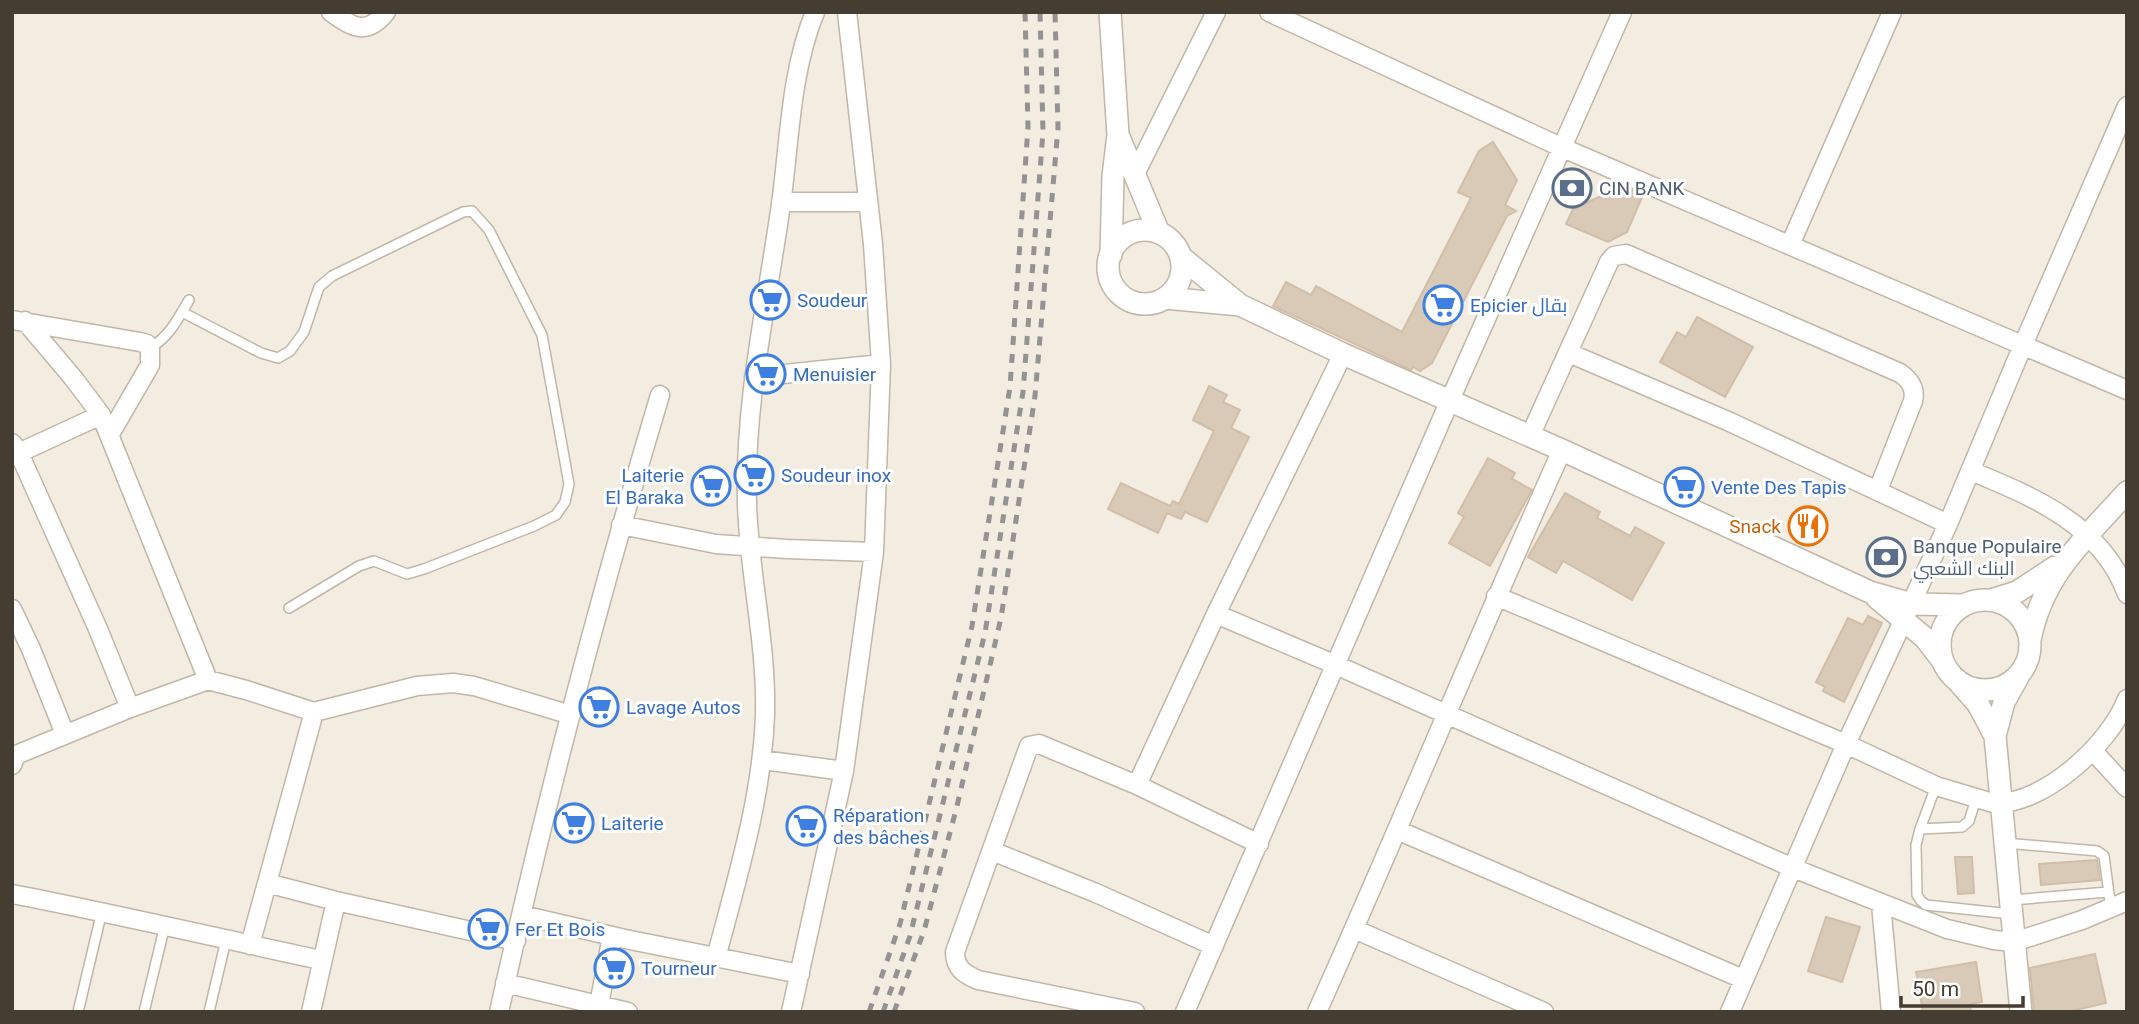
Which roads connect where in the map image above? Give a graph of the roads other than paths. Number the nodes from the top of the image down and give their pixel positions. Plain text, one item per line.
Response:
1 (331, 12) edge
2 (386, 12) edge
3 (815, 12) edge
4 (847, 12) edge
5 (1110, 12) edge
6 (1216, 12) edge
7 (1269, 12) edge
8 (1622, 12) edge
9 (1892, 12) edge
10 (2127, 106) edge
11 (1118, 135) junction
12 (1563, 148) junction
13 (1135, 174) junction
14 (781, 202) junction
15 (868, 202) junction
16 (1159, 233) junction
17 (1790, 245) junction
18 (1111, 255) junction
19 (1181, 257) junction
20 (1165, 298) junction
21 (189, 300) dead end
22 (1240, 305) junction
23 (182, 313) junction
24 (19, 320) edge
25 (2023, 345) junction
26 (150, 348) junction
27 (1569, 352) junction
28 (1343, 354) junction
29 (881, 364) junction
30 (754, 377) junction
31 (2127, 390) edge
32 (660, 394) dead end
33 (1450, 400) junction
34 (101, 415) junction
35 (110, 434) junction
36 (1530, 436) junction
37 (1562, 450) junction
38 (15, 451) edge
39 (1971, 471) junction
40 (1878, 490) junction
41 (2127, 492) edge
42 (1948, 524) junction
43 (621, 526) junction
44 (2088, 535) junction
45 (750, 548) junction
46 (874, 552) junction
47 (2068, 557) junction
48 (2127, 594) edge
49 (1496, 596) junction
50 (1991, 600) junction
51 (1964, 605) junction
52 (289, 608) dead end
53 (12, 609) edge
54 (1908, 612) junction
55 (1216, 614) junction
56 (2030, 642) junction
57 (1942, 660) junction
58 (1336, 665) junction
59 (2019, 674) junction
60 (1956, 679) junction
61 (208, 680) junction
62 (2127, 699) edge
63 (130, 708) junction
64 (314, 712) junction
65 (1446, 714) junction
66 (571, 715) junction
67 (65, 734) junction
68 (1995, 736) junction
69 (1846, 744) junction
70 (2093, 751) junction
71 (14, 757) edge
72 (762, 760) junction
73 (844, 771) junction
74 (1137, 785) junction
75 (1936, 786) junction
76 (2127, 788) edge
77 (1976, 799) junction
78 (2001, 804) junction
79 (1920, 829) junction
80 (1397, 830) junction
81 (2006, 843) junction
82 (1259, 844) junction
83 (992, 851) junction
84 (1793, 868) junction
85 (267, 883) junction
86 (12, 894) edge
87 (336, 901) junction
88 (2116, 901) edge
89 (1881, 904) junction
90 (2010, 907) junction
91 (102, 911) junction
92 (1925, 913) junction
93 (522, 915) junction
94 (165, 924) junction
95 (1354, 929) junction
96 (612, 936) junction
97 (226, 940) junction
98 (516, 941) junction
99 (2014, 942) junction
100 (250, 945) junction
101 (1213, 946) junction
102 (716, 958) junction
103 (321, 960) junction
104 (800, 974) junction
105 (1744, 979) junction
106 (505, 984) junction
107 (599, 1005) junction
108 (78, 1012) edge
109 (144, 1012) edge
110 (209, 1012) edge
111 (311, 1012) edge
112 (499, 1012) edge
113 (628, 1012) edge
114 (791, 1012) edge
115 (1135, 1012) edge
116 (1185, 1012) edge
117 (1317, 1012) edge
118 (1544, 1012) edge
119 (1730, 1012) edge
120 (1891, 1012) edge
121 (2021, 1012) edge

1 - 2 street
3 - 14 street
4 - 15 street
5 - 11 street
6 - 13 street
7 - 12 street
8 - 12 street
9 - 17 street
10 - 25 street
11 - 13 street
11 - 18 street
12 - 17 street
12 - 33 street
13 - 16 street
14 - 15 street
14 - 30 street
15 - 29 street
16 - 18 street
16 - 19 street
17 - 25 street
18 - 20 street
19 - 20 street
19 - 22 street
20 - 22 street
21 - 23 lane
22 - 28 street
23 - 26 lane
23 - 52 lane
24 - 26 street
24 - 34 street
25 - 31 street
25 - 39 street
26 - 35 street
27 - 36 street
27 - 40 street
27 - 40 street
28 - 33 street
28 - 55 street
29 - 30 street
29 - 46 street
30 - 45 street
32 - 43 street
33 - 36 street
33 - 58 street
34 - 35 street
34 - 38 street
35 - 61 street
36 - 37 street
37 - 49 street
37 - 54 street
38 - 63 street
39 - 42 street
39 - 44 street
40 - 42 street
41 - 44 street
42 - 54 street
43 - 45 street
43 - 66 street
44 - 47 street
44 - 48 street
45 - 46 street
45 - 72 street
46 - 73 street
47 - 50 street
47 - 56 street
49 - 65 street
49 - 69 street
50 - 51 street
50 - 56 street
51 - 54 street
51 - 57 street
53 - 67 street
54 - 57 street
54 - 69 street
55 - 58 street
55 - 74 street
56 - 59 street
57 - 60 street
58 - 65 street
58 - 82 street
59 - 60 street
59 - 68 street
60 - 68 street
61 - 63 street
61 - 64 street
62 - 70 street
63 - 67 street
64 - 66 street
64 - 85 street
65 - 80 street
65 - 84 street
66 - 93 street
67 - 71 street
68 - 78 street
69 - 75 street
69 - 84 street
70 - 76 street
70 - 78 street
72 - 73 street
72 - 102 street
73 - 104 street
74 - 82 street
74 - 83 street
75 - 77 street
75 - 79 lane
77 - 78 street
77 - 79 lane
78 - 81 street
79 - 92 lane
80 - 95 street
80 - 105 street
81 - 88 lane
81 - 90 street
82 - 101 street
83 - 101 street
83 - 115 street
84 - 89 street
84 - 105 street
85 - 87 street
85 - 100 street
86 - 91 street
87 - 98 street
87 - 103 street
88 - 90 lane
88 - 99 street
89 - 92 street
89 - 120 street
90 - 92 lane
90 - 99 street
91 - 94 street
91 - 108 lane
92 - 99 street
93 - 96 street
93 - 98 street
94 - 97 street
94 - 109 lane
95 - 117 street
95 - 118 street
96 - 102 street
96 - 107 street
97 - 100 street
97 - 110 lane
98 - 106 street
99 - 121 street
100 - 103 street
101 - 116 street
102 - 104 street
103 - 111 street
104 - 114 street
105 - 119 street
106 - 107 street
106 - 112 street
107 - 113 street

